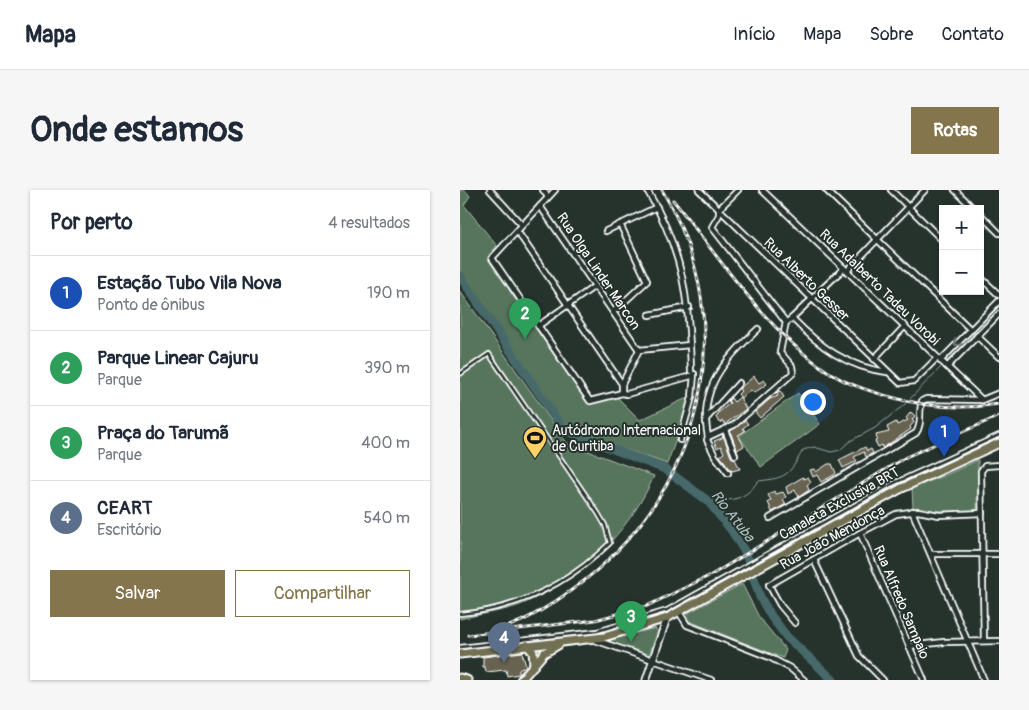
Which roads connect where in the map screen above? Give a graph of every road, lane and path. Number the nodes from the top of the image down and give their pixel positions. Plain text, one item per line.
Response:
1 (490, 190) edge
2 (542, 190) edge
3 (555, 190) edge
4 (647, 190) edge
5 (700, 190) edge
6 (738, 190) edge
7 (762, 190) edge
8 (826, 190) edge
9 (891, 190) edge
10 (925, 190) edge
11 (955, 190) edge
12 (548, 197) junction
13 (970, 205) edge
14 (540, 206) junction
15 (657, 207) junction
16 (908, 207) junction
17 (719, 209) junction
18 (984, 218) edge
19 (620, 224) junction
20 (522, 225) junction
21 (606, 230) dead end
22 (517, 231) junction
23 (999, 232) edge
24 (939, 236) edge
25 (877, 239) junction
26 (845, 269) junction
27 (984, 281) edge
28 (595, 286) junction
29 (999, 295) edge
30 (811, 299) junction
31 (999, 301) edge
32 (568, 305) junction
33 (689, 307) junction
34 (613, 312) junction
35 (999, 314) edge
36 (649, 315) dead end
37 (792, 318) junction
38 (786, 322) junction
39 (538, 326) junction
40 (905, 326) junction
41 (758, 329) dead end
42 (971, 330) junction
43 (977, 336) junction
44 (690, 346) junction
45 (639, 350) junction
46 (999, 357) edge
47 (874, 359) junction
48 (939, 359) junction
49 (947, 367) junction
50 (888, 372) junction
51 (692, 373) junction
52 (460, 374) edge
53 (739, 383) dead end
54 (622, 384) junction
55 (622, 393) junction
56 (999, 393) edge
57 (982, 400) junction
58 (705, 420) junction
59 (724, 430) junction
60 (999, 435) edge
61 (708, 437) junction
62 (680, 440) dead end
63 (999, 443) edge
64 (735, 454) dead end
65 (999, 465) edge
66 (728, 473) dead end
67 (912, 511) junction
68 (982, 514) junction
69 (770, 518) dead end
70 (860, 533) junction
71 (930, 554) junction
72 (982, 554) junction
73 (999, 554) edge
74 (769, 558) junction
75 (814, 560) junction
76 (723, 584) junction
77 (679, 612) junction
78 (460, 614) edge
79 (667, 618) junction
80 (795, 623) dead end
81 (592, 639) junction
82 (968, 641) junction
83 (984, 641) junction
84 (999, 641) edge
85 (566, 642) junction
86 (526, 646) junction
87 (909, 646) junction
88 (460, 647) edge
89 (460, 654) edge
90 (652, 661) junction
91 (534, 665) junction
92 (460, 678) edge
93 (468, 680) edge
94 (521, 680) edge
95 (646, 680) edge
96 (711, 680) edge
97 (804, 680) edge
98 (882, 680) edge
99 (924, 680) edge
100 (984, 680) edge

1 - 20 street
2 - 12 street
3 - 12 street
4 - 15 street
5 - 17 street, Rua Alberto Gesser
6 - 17 street
7 - 26 street, Rua Adalberto Tadeu Vorobi
8 - 25 street
9 - 16 street
10 - 16 street
11 - 13 street
12 - 14 street
14 - 20 street
14 - 28 street, Rua Olga Linder Marcon
15 - 19 street
15 - 33 street
16 - 24 street
16 - 25 street
17 - 30 street, Rua Alberto Gesser
17 - 38 street
18 - 23 street
19 - 21 street
19 - 34 street
20 - 22 street
22 - 32 street
22 - 39 street
25 - 26 street
25 - 42 street
26 - 30 street
26 - 40 street, Rua Adalberto Tadeu Vorobi
27 - 29 street
28 - 32 street
28 - 34 street, Rua Olga Linder Marcon
30 - 37 street
30 - 47 street, Rua Alberto Gesser
31 - 42 street
32 - 39 street
32 - 54 street
33 - 36 street
33 - 44 street
34 - 45 street, Rua Olga Linder Marcon
35 - 43 street
37 - 38 street
37 - 50 street
38 - 59 street
39 - 55 street
40 - 47 street
40 - 48 street, Rua Adalberto Tadeu Vorobi
41 - 58 street
42 -> 48 street
43 - 46 street
43 - 49 street
44 - 45 street
44 - 51 street
45 - 54 street
47 - 50 street, Rua Alberto Gesser
48 - 49 street, Rua Adalberto Tadeu Vorobi
48 - 50 street, Rua Alberto Gesser
49 - 57 street, Rua Adalberto Tadeu Vorobi
51 - 55 street
51 - 62 street
52 - 78 lane
53 - 58 street
54 - 55 street
56 - 57 street
57 - 69 street
58 - 61 street
59 - 61 street
59 - 64 street
60 - 74 lane, Canaleta Exclusiva BRT
61 - 66 street
63 - 74 main road
65 - 68 street
67 - 68 street, Rua João Mendonça
67 - 70 street, Rua João Mendonça
67 - 71 street
68 - 72 street
70 - 75 street, Rua João Mendonça
70 - 87 street, Rua Alfredo Sampaio
71 - 72 street
71 - 82 street
72 - 73 street
72 - 83 street
74 - 76 lane, Canaleta Exclusiva BRT
74 - 76 main road
75 - 80 street, Rua João Mendonça
75 - 98 street
76 - 77 main road
76 - 88 lane, Canaleta Exclusiva BRT
77 - 79 main road
77 - 97 street
79 - 81 main road
79 - 90 street
81 - 85 main road
81 - 90 street
82 - 83 street
82 - 87 street
82 - 100 street
83 - 84 street
85 - 86 main road
85 - 91 main road
86 - 89 main road
86 - 91 main road
87 - 99 street, Rua Alfredo Sampaio
90 - 95 street
90 - 96 street
91 - 94 main road
92 - 93 main road

